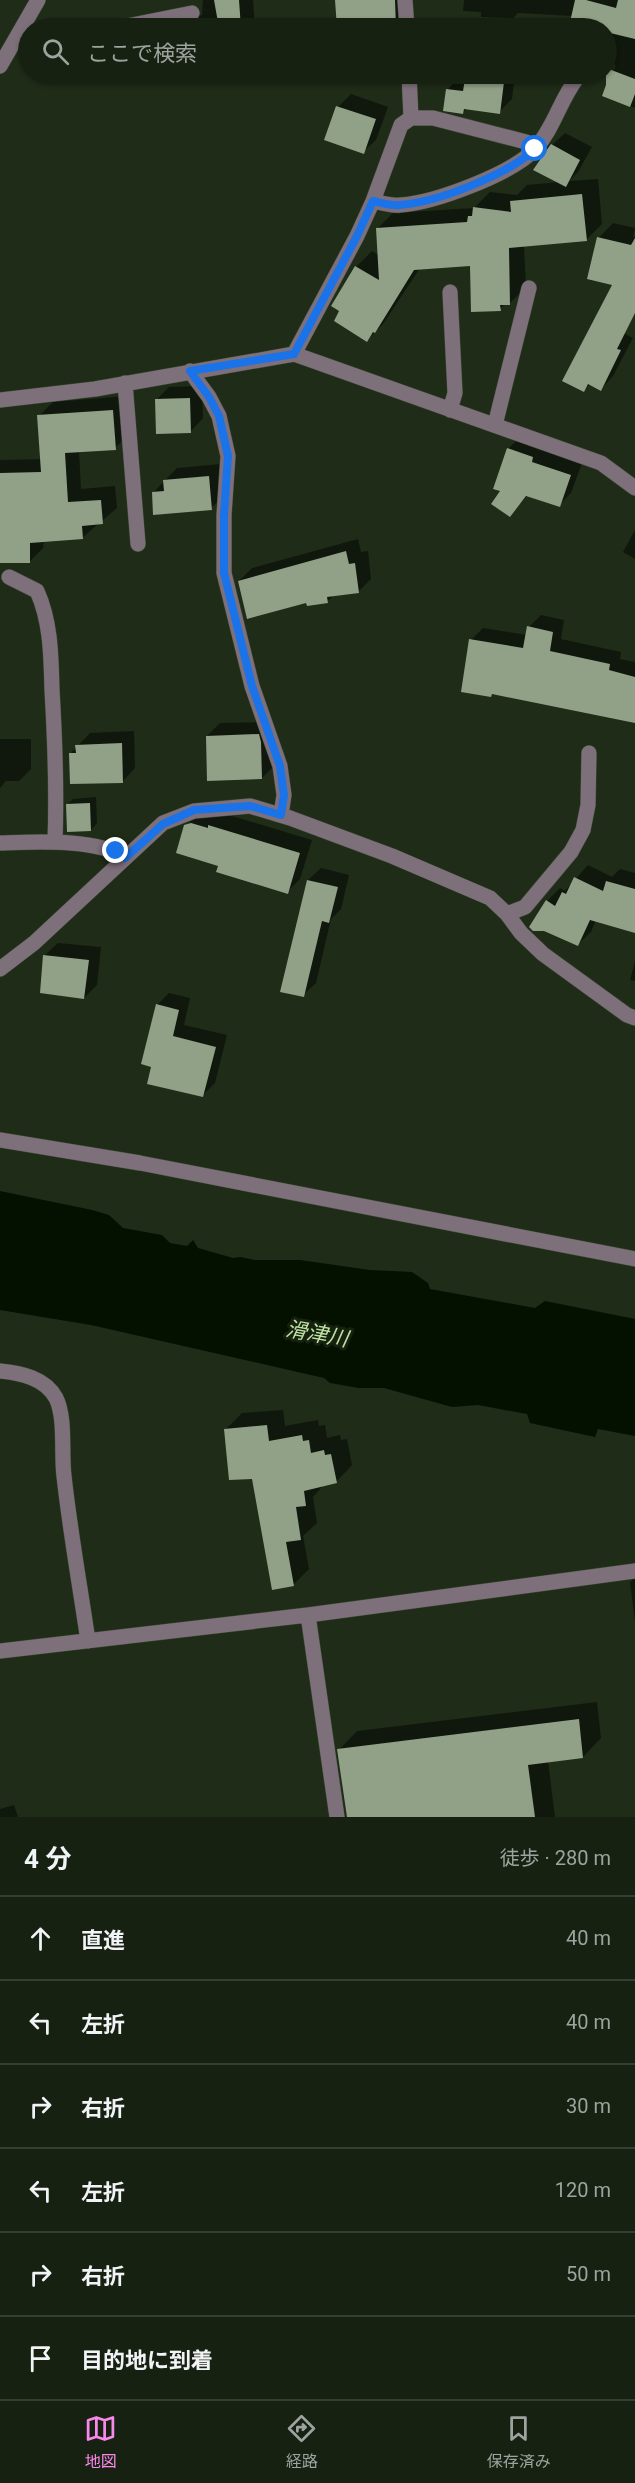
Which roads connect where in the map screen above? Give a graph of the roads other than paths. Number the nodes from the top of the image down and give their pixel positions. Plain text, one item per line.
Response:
1 (38, 0) edge
2 (405, 0) edge
3 (192, 13) dead end
4 (31, 18) edge
5 (167, 18) edge
6 (406, 18) edge
7 (18, 46) edge
8 (0, 66) edge
9 (409, 84) edge
10 (573, 84) edge
11 (411, 118) junction
12 (535, 149) junction
13 (373, 201) junction
14 (529, 288) dead end
15 (450, 292) dead end
16 (294, 354) junction
17 (190, 371) junction
18 (125, 383) junction
19 (0, 400) edge
20 (450, 410) junction
21 (495, 425) junction
22 (635, 488) edge
23 (138, 544) dead end
24 (9, 577) dead end
25 (589, 753) dead end
26 (281, 815) junction
27 (55, 841) junction
28 (0, 843) edge
29 (125, 858) junction
30 (507, 914) junction
31 (0, 969) edge
32 (635, 1018) edge
33 (0, 1140) edge
34 (635, 1259) edge
35 (0, 1371) edge
36 (635, 1571) edge
37 (308, 1614) junction
38 (88, 1641) junction
39 (0, 1651) edge
40 (337, 1817) edge

1 - 4 street
2 - 6 street
3 - 5 street
7 - 8 street
9 - 11 street
10 - 12 street
11 - 12 street
11 - 13 street
12 - 13 street
13 - 16 street
14 - 21 street
15 - 20 street
16 - 17 street
16 - 20 street
17 - 18 street
17 - 26 street
18 - 19 street
18 - 23 street
20 - 21 street
21 - 22 street
24 - 27 street
25 - 30 street
26 - 29 street
26 - 30 street
27 - 28 street
27 - 29 street
29 - 31 street
30 - 32 street
33 - 34 street
35 - 38 street
36 - 37 street
37 - 38 street
37 - 40 street
38 - 39 street

